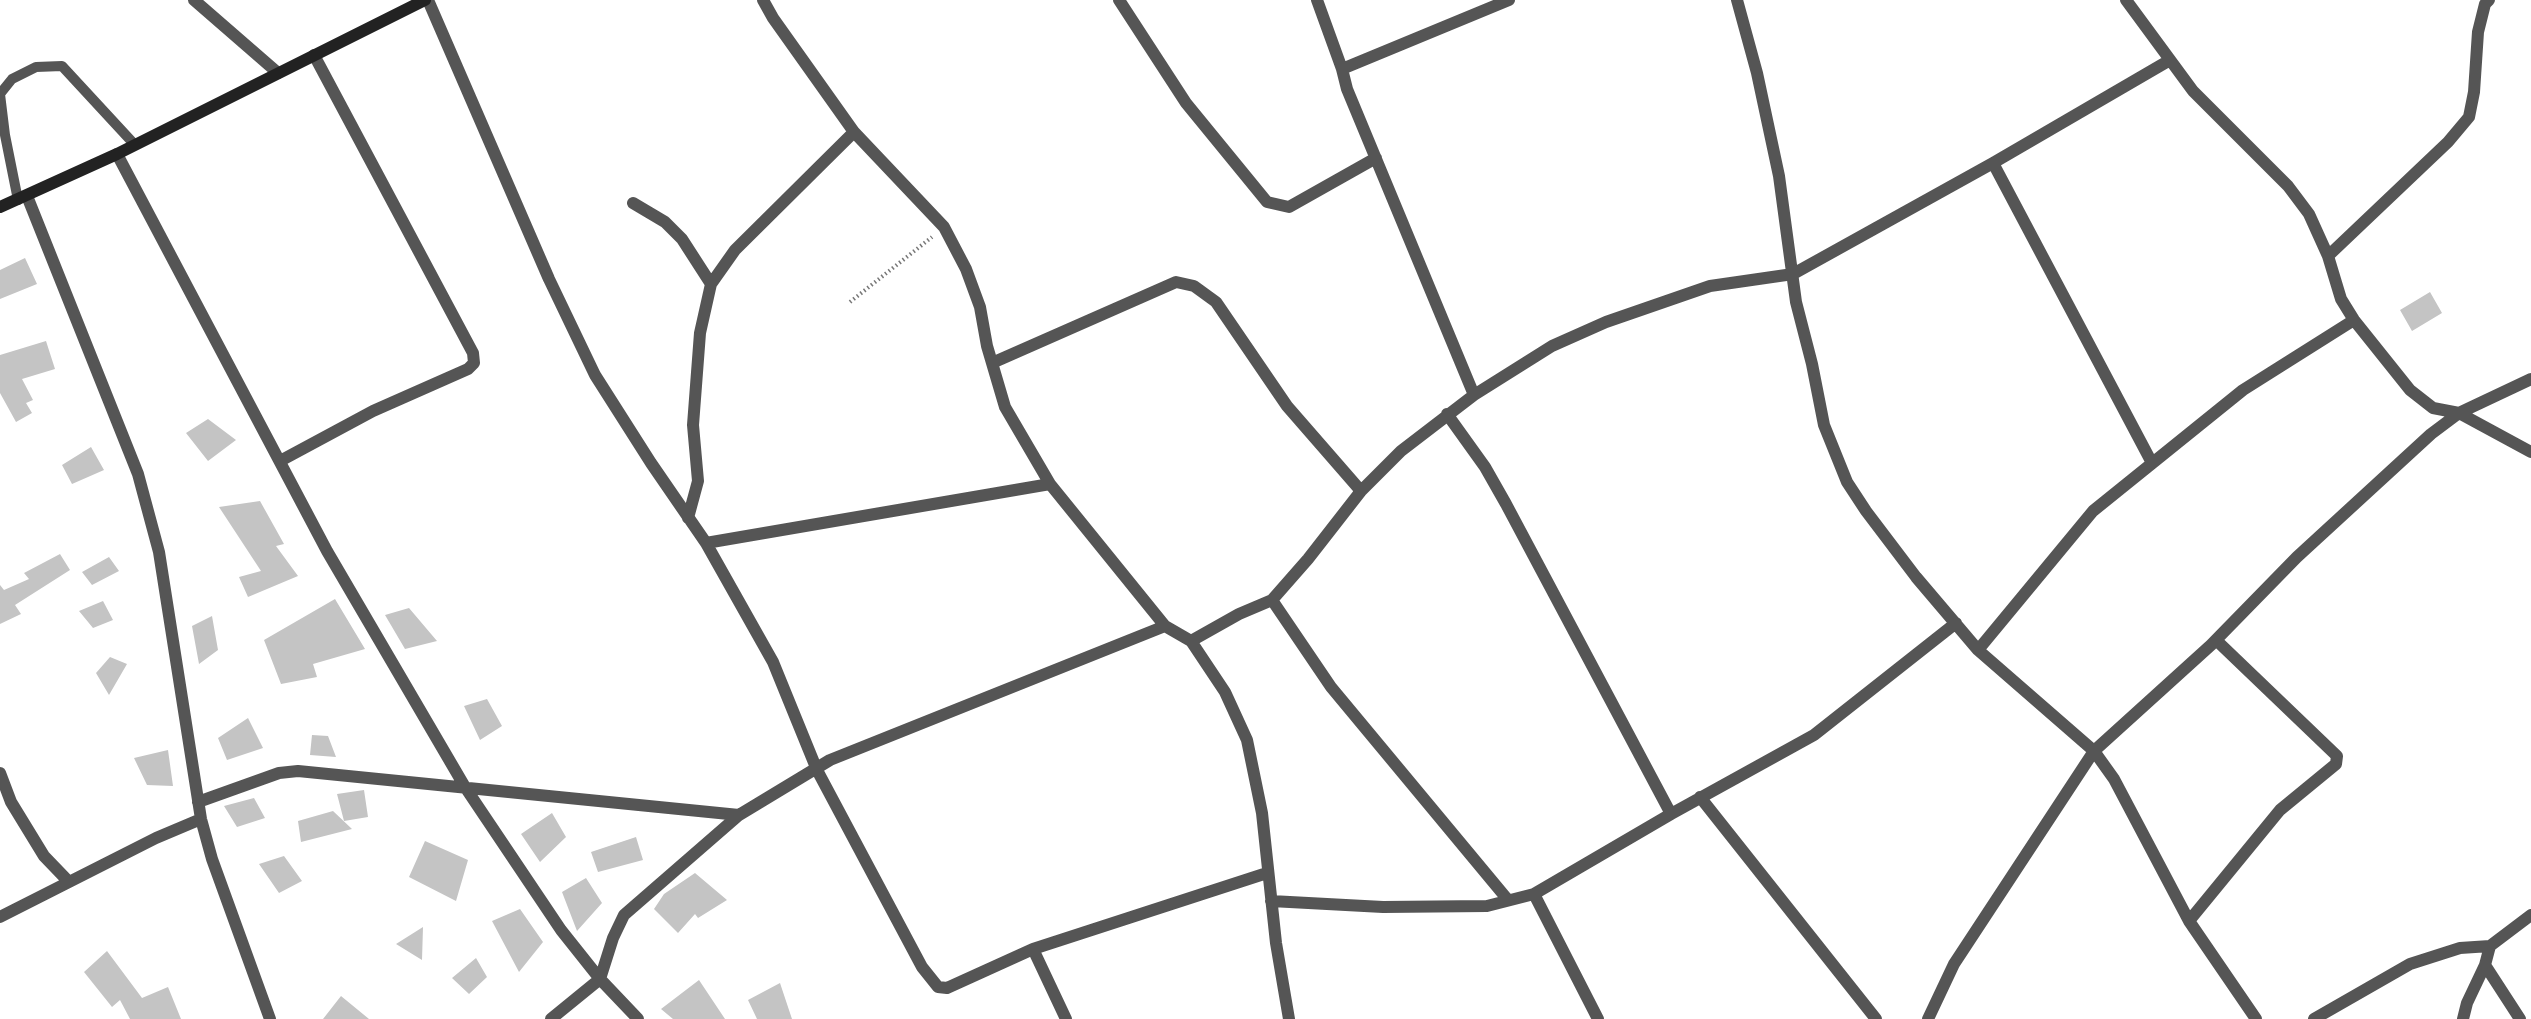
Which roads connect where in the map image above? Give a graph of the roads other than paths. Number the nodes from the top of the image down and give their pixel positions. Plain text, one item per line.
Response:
1 (194, 0) edge
2 (427, 0) edge
3 (763, 0) edge
4 (1119, 0) edge
5 (1317, 0) edge
6 (1509, 0) edge
7 (1737, 0) edge
8 (2126, 0) edge
9 (2489, 0) edge
10 (314, 55) junction
11 (2170, 60) junction
12 (1342, 69) junction
13 (278, 73) junction
14 (854, 132) junction
15 (135, 145) junction
16 (117, 154) junction
17 (1376, 158) junction
18 (1993, 163) junction
19 (22, 198) junction
20 (633, 203) dead end
21 (0, 207) edge
22 (2328, 256) junction
23 (1793, 274) junction
24 (711, 284) junction
25 (2354, 320) junction
26 (992, 363) junction
27 (2531, 379) edge
28 (1474, 395) junction
29 (2459, 412) junction
30 (1447, 414) junction
31 (2531, 452) edge
32 (280, 461) junction
33 (2151, 463) junction
34 (1050, 484) junction
35 (1360, 491) junction
36 (688, 518) junction
37 (706, 543) junction
38 (1272, 600) junction
39 (1956, 623) junction
40 (1166, 626) junction
41 (2216, 640) junction
42 (1191, 641) junction
43 (1978, 650) junction
44 (2094, 751) junction
45 (817, 770) junction
46 (0, 773) edge
47 (465, 787) junction
48 (1700, 797) junction
49 (198, 802) junction
50 (1671, 814) junction
51 (739, 815) junction
52 (201, 819) junction
53 (1267, 873) junction
54 (69, 882) junction
55 (1534, 894) junction
56 (1508, 900) junction
57 (1271, 901) junction
58 (2531, 915) edge
59 (0, 917) edge
60 (2189, 921) junction
61 (2490, 946) junction
62 (1034, 949) junction
63 (2485, 965) junction
64 (600, 979) junction
65 (270, 1019) edge
66 (551, 1019) edge
67 (638, 1019) edge
68 (1066, 1019) edge
69 (1289, 1019) edge
70 (1598, 1019) edge
71 (1876, 1019) edge
72 (1928, 1019) edge
73 (2256, 1019) edge
74 (2314, 1019) edge
75 (2463, 1019) edge
76 (2520, 1019) edge

1 - 13 street
2 - 10 street
2 - 36 street
3 - 14 street
4 - 17 street
5 - 12 street
6 - 12 street
7 - 23 street
8 - 11 street
9 - 22 street
10 - 13 street
10 - 32 street
11 - 18 street
11 - 22 street
12 - 17 street
13 - 15 street
14 - 24 street
14 - 26 street
15 - 16 street
15 - 19 lane
16 - 19 street
16 - 32 street
17 - 28 street
18 - 23 street
18 - 33 street
19 - 21 street
19 - 49 street
20 - 24 street
22 - 25 street
23 - 28 street
23 - 39 street
24 - 36 street
25 - 29 street
25 - 33 street
26 - 34 street
26 - 35 street
27 - 29 street
28 - 30 street
29 - 31 street
29 - 41 street
30 - 35 street
30 - 50 street
32 - 47 street
33 - 43 street
34 - 37 street
34 - 40 street
35 - 38 street
36 - 37 street
37 - 45 street
38 - 42 street
38 - 56 street
39 - 43 street
39 - 48 street
40 - 42 street
40 - 45 street
41 - 44 street
41 - 60 street
42 - 53 street
43 - 44 street
44 - 60 street
44 - 72 street
45 - 51 street
45 - 62 street
46 - 54 street
47 - 49 street
47 - 51 street
47 - 64 street
48 - 50 street
48 - 71 street
49 - 52 street
50 - 55 street
51 - 64 street
52 - 54 street
52 - 65 street
53 - 57 street
53 - 62 street
54 - 59 street
55 - 56 street
55 - 70 street
56 - 57 street
57 - 69 street
58 - 61 street
60 - 73 street
61 - 63 street
61 - 74 street
62 - 68 street
63 - 75 street
63 - 76 street
64 - 66 street
64 - 67 street

